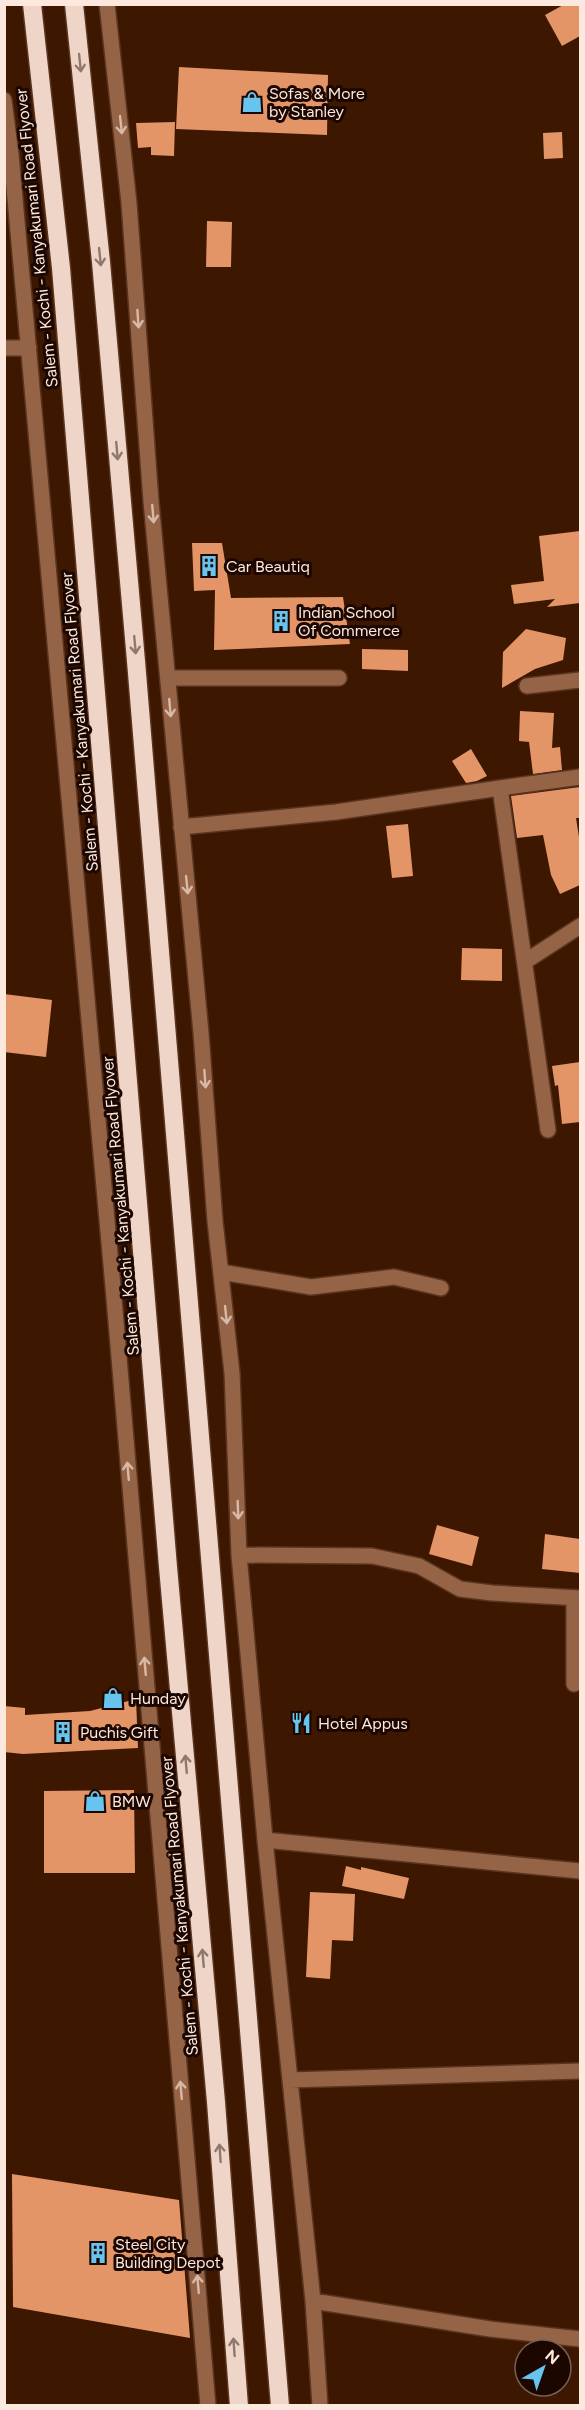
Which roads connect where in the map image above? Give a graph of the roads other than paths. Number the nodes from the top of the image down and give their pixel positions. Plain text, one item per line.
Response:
1 (32, 4) edge
2 (74, 4) edge
3 (107, 4) edge
4 (4, 100) edge
5 (4, 348) edge
6 (29, 348) junction
7 (168, 678) junction
8 (339, 678) dead end
9 (580, 680) edge
10 (527, 686) dead end
11 (580, 777) edge
12 (500, 788) junction
13 (181, 826) junction
14 (580, 926) edge
15 (526, 961) junction
16 (548, 1130) dead end
17 (221, 1272) junction
18 (441, 1288) dead end
19 (239, 1555) junction
20 (577, 1598) edge
21 (574, 1684) dead end
22 (266, 1840) junction
23 (580, 1871) edge
24 (580, 2071) edge
25 (290, 2080) junction
26 (313, 2301) junction
27 (580, 2339) edge
28 (208, 2406) edge
29 (239, 2406) edge
30 (280, 2406) edge
31 (320, 2406) edge

29 -> 1 highway, Salem - Kochi - Kanyakumari Road Flyover
2 -> 30 highway
3 -> 7 street
4 - 6 street
5 - 6 street
28 -> 6 street
7 - 8 street
7 -> 13 street
9 - 10 street
11 - 12 street
12 - 13 street
12 - 15 street
13 -> 17 street
14 - 15 street
15 - 16 street
17 - 18 street
17 -> 19 street
19 - 20 street
19 - 22 street
20 - 21 street
22 - 23 street
22 - 25 street
24 - 25 street
25 - 26 street
26 - 27 street
26 - 31 street

